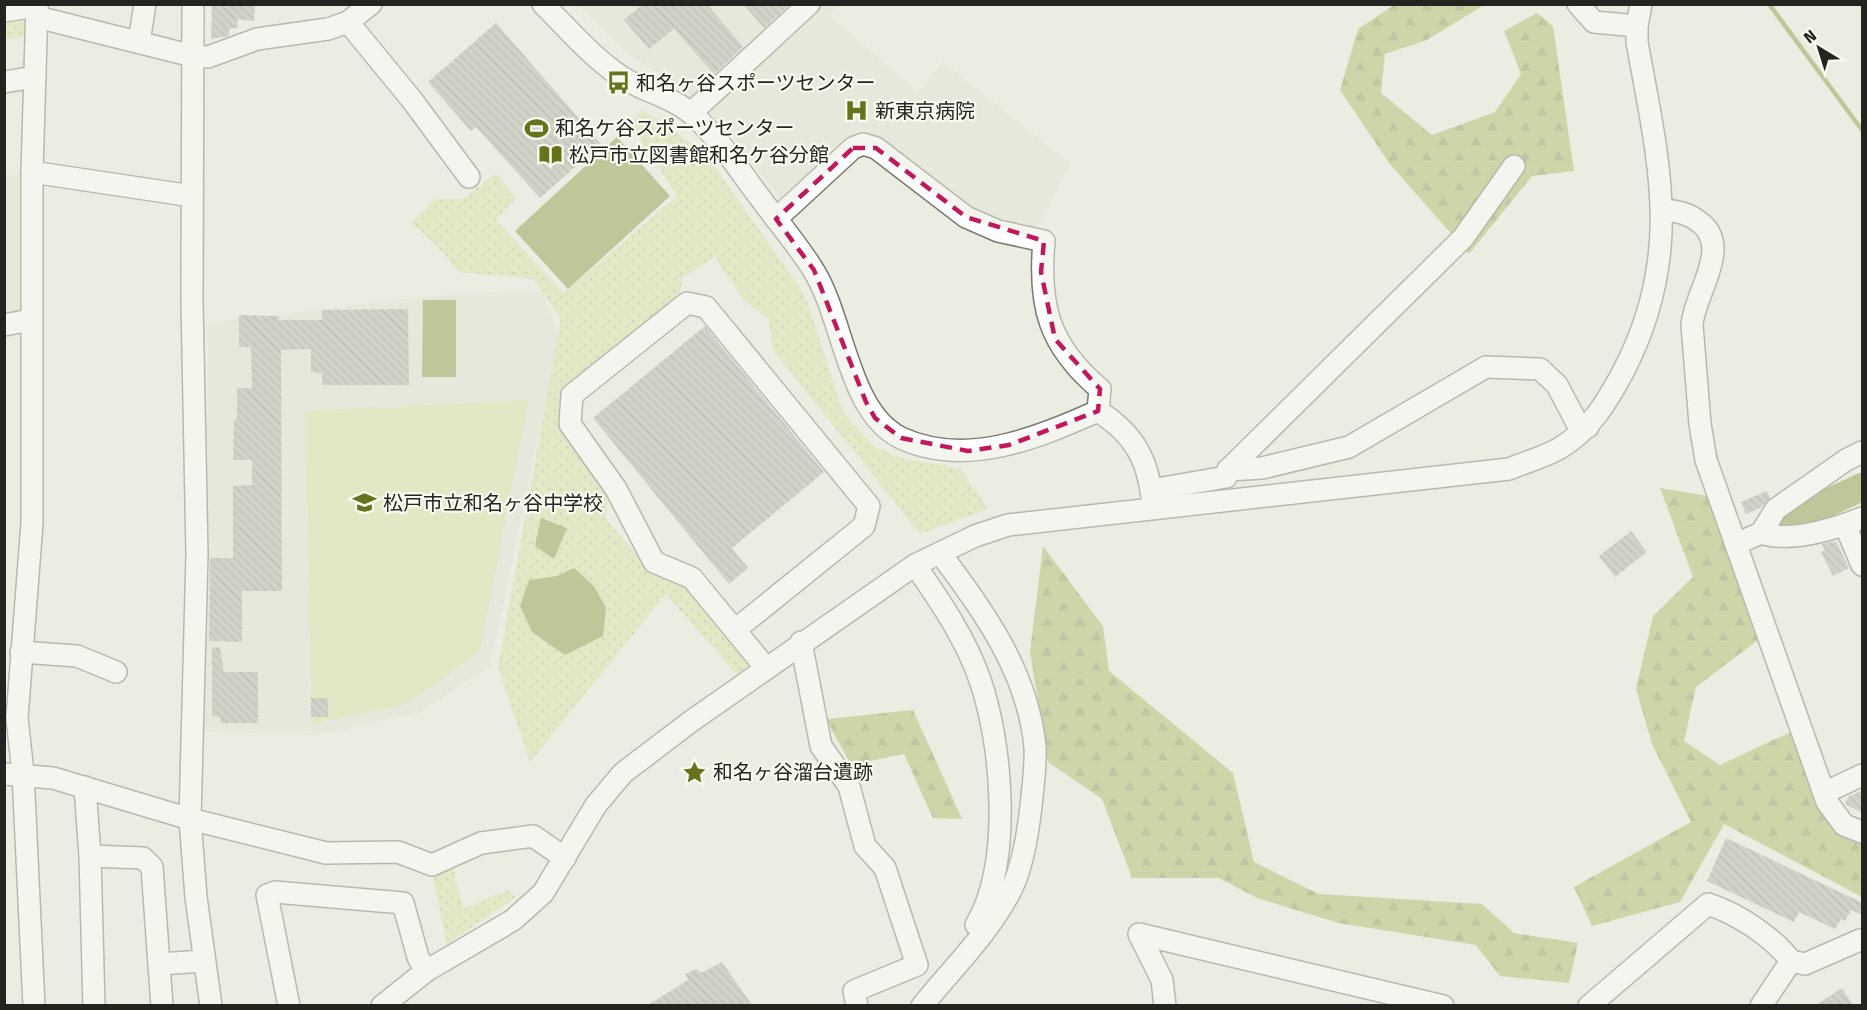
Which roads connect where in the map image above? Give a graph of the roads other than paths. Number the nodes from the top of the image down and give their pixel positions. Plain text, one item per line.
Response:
1 (145, 4) edge
2 (193, 4) edge
3 (371, 4) edge
4 (543, 4) edge
5 (809, 4) edge
6 (1578, 4) edge
7 (1641, 4) edge
8 (37, 9) edge
9 (4, 12) edge
10 (67, 14) edge
11 (348, 22) junction
12 (1637, 26) junction
13 (139, 42) junction
14 (193, 56) junction
15 (35, 77) junction
16 (4, 82) edge
17 (691, 113) junction
18 (1514, 166) dead end
19 (32, 172) junction
20 (469, 177) dead end
21 (192, 196) junction
22 (1663, 210) junction
23 (776, 219) junction
24 (31, 320) junction
25 (4, 325) edge
26 (1098, 411) junction
27 (1588, 427) junction
28 (1863, 452) edge
29 (1228, 470) junction
30 (1152, 498) junction
31 (1854, 522) edge
32 (1761, 533) junction
33 (1736, 544) junction
34 (940, 553) junction
35 (915, 565) junction
36 (1863, 565) edge
37 (735, 630) junction
38 (801, 642) junction
39 (21, 652) junction
40 (766, 668) junction
41 (116, 672) dead end
42 (14, 774) edge
43 (1863, 775) edge
44 (85, 787) junction
45 (1824, 793) junction
46 (190, 819) junction
47 (1863, 832) edge
48 (90, 856) junction
49 (565, 858) junction
50 (1860, 940) dead end
51 (204, 961) junction
52 (1791, 962) junction
53 (159, 964) junction
54 (426, 971) junction
55 (34, 1005) edge
56 (94, 1005) edge
57 (162, 1005) edge
58 (211, 1005) edge
59 (289, 1005) edge
60 (382, 1005) edge
61 (856, 1005) edge
62 (920, 1005) edge
63 (1166, 1005) edge
64 (1443, 1005) edge
65 (1589, 1005) edge
66 (1761, 1005) edge

1 - 13 street
2 - 14 street
3 - 11 street
4 - 17 street
5 - 17 street
6 - 12 street
7 - 12 street
8 - 9 street
8 - 10 street
8 - 15 street
10 - 13 street
11 - 14 street
11 - 20 street
12 - 22 street
13 - 14 street
14 - 21 street
15 - 16 street
15 - 19 street
17 - 23 street
18 - 29 street
19 - 21 street
19 - 24 street
21 - 46 street
22 - 27 street
22 - 33 street
23 - 26 street
23 - 26 street
24 - 25 street
24 - 39 street
26 - 30 street
27 - 29 street
27 - 30 street
28 - 32 street
29 - 30 street
30 - 34 street
31 - 32 street
31 - 36 street
32 - 33 street
33 - 45 street
34 - 35 street
34 - 62 street
35 - 38 street
35 - 62 street
37 - 37 street
37 - 40 street
38 - 40 street
38 - 61 street
39 - 41 street
39 - 42 street
40 - 49 street
42 - 44 street
42 - 55 street
43 - 45 street
44 - 46 street
44 - 48 street
45 - 47 street
46 - 49 street
46 - 51 street
48 - 53 street
48 - 56 street
49 - 54 street
50 - 52 street
51 - 53 street
51 - 58 street
52 - 65 street
52 - 66 street
53 - 57 street
54 - 59 street
54 - 60 street
63 - 64 street

